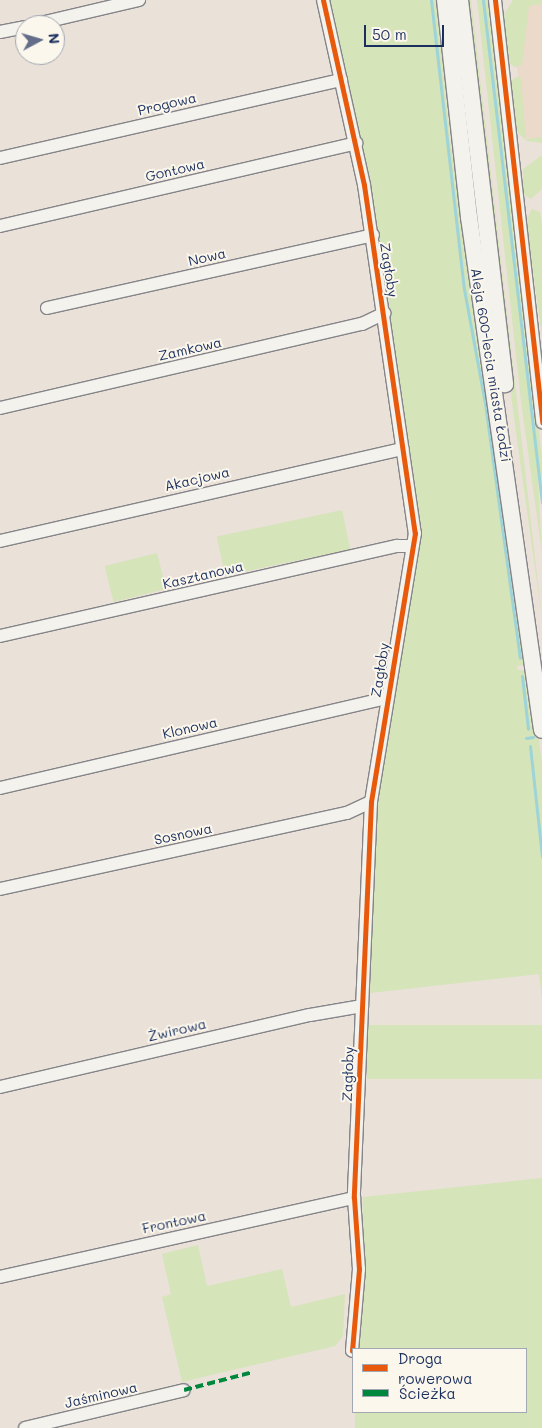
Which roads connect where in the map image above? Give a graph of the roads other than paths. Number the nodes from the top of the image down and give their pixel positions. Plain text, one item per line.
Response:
1 (139, 0) edge
2 (323, 0) edge
3 (445, 0) edge
4 (460, 0) edge
5 (495, 0) edge
6 (65, 17) edge
7 (15, 29) edge
8 (0, 32) edge
9 (341, 80) junction
10 (356, 143) junction
11 (0, 158) edge
12 (0, 226) edge
13 (373, 236) junction
14 (47, 308) dead end
15 (385, 313) junction
16 (0, 408) edge
17 (542, 422) edge
18 (402, 449) junction
19 (0, 541) edge
20 (412, 546) junction
21 (0, 636) edge
22 (542, 653) edge
23 (387, 698) junction
24 (542, 730) edge
25 (0, 788) edge
26 (371, 802) junction
27 (0, 889) edge
28 (362, 1006) junction
29 (0, 1087) edge
30 (354, 1198) junction
31 (0, 1277) edge
32 (352, 1348) edge
33 (184, 1390) dead end
34 (25, 1428) edge

1 - 6 street
2 - 9 street, Zagłoby
3 - 24 main road, Aleja 600-lecia miasta Łodzi
4 - 22 main road, Aleja 600-lecia miasta Łodzi
5 - 17 street
7 - 8 street
9 - 10 street, Zagłoby
9 - 11 street, Progowa
10 - 12 street, Gontowa
10 - 13 street, Zagłoby
13 - 14 street, Nowa
13 - 15 street, Zagłoby
15 - 16 street, Zamkowa
15 - 18 street, Zagłoby
18 - 19 street, Akacjowa
18 - 20 street, Zagłoby
20 - 21 street, Kasztanowa
20 - 23 street, Zagłoby
23 - 25 street, Klonowa
23 - 26 street, Zagłoby
26 - 27 street, Sosnowa
26 - 28 street, Zagłoby
28 - 29 street, Żwirowa
28 - 30 street, Zagłoby
30 - 31 street, Frontowa
30 - 32 street, Zagłoby
33 - 34 street, Jaśminowa

